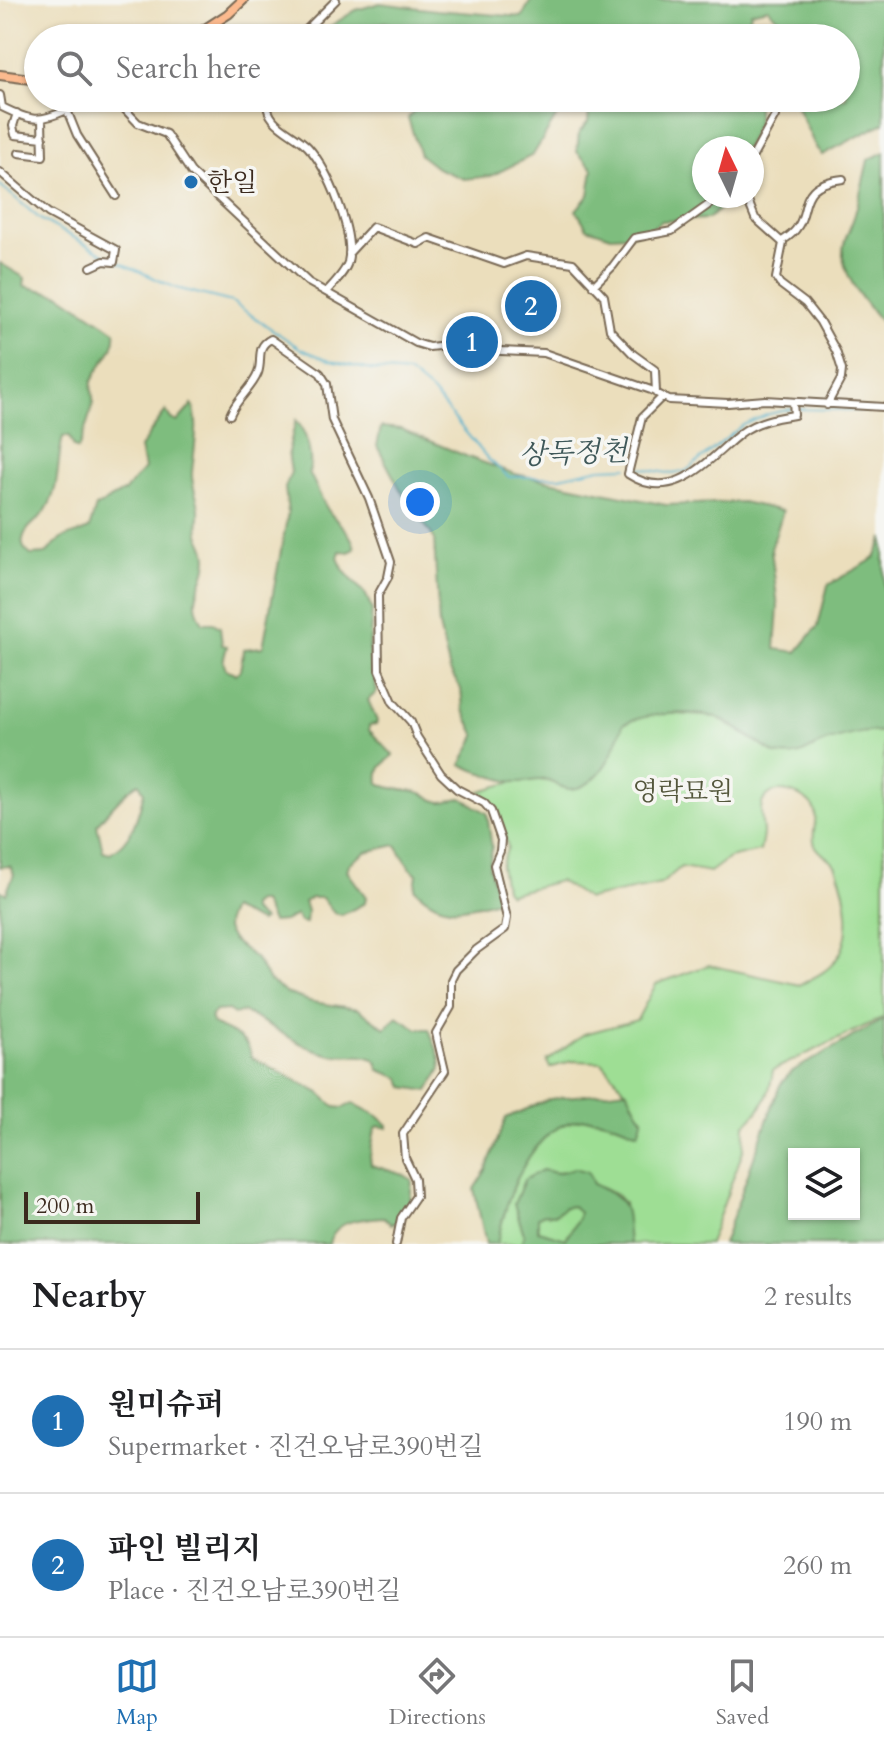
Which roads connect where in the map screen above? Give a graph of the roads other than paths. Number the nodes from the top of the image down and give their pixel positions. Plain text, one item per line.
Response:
1 (243, 0) edge
2 (336, 0) edge
3 (213, 24) edge
4 (312, 24) edge
5 (0, 75) edge
6 (24, 78) edge
7 (0, 95) edge
8 (1, 109) edge
9 (62, 112) edge
10 (68, 112) edge
11 (127, 112) edge
12 (269, 112) edge
13 (776, 112) edge
14 (17, 113) junction
15 (42, 120) junction
16 (764, 136) edge
17 (43, 138) junction
18 (19, 153) dead end
19 (0, 172) edge
20 (843, 179) dead end
21 (116, 196) dead end
22 (704, 208) edge
23 (751, 208) edge
24 (782, 241) junction
25 (349, 253) junction
26 (91, 267) dead end
27 (593, 286) junction
28 (326, 292) junction
29 (659, 395) junction
30 (827, 405) junction
31 (793, 407) junction
32 (884, 407) edge
33 (230, 415) dead end
34 (396, 1244) edge

1 - 3 main road
2 - 4 street
5 - 6 main road
7 - 8 street
8 - 14 street
9 - 15 street
10 - 21 street
11 - 28 street
12 - 25 street
13 - 16 street
14 - 15 street
14 - 17 street
15 - 17 street
17 - 18 street
19 - 26 street
20 - 24 street
22 - 27 street
23 - 24 street
24 - 30 street
25 - 27 street
25 - 28 street
27 - 29 street
28 - 29 street
29 - 31 street
29 - 31 street
30 - 31 street
30 - 32 street
33 - 34 street

